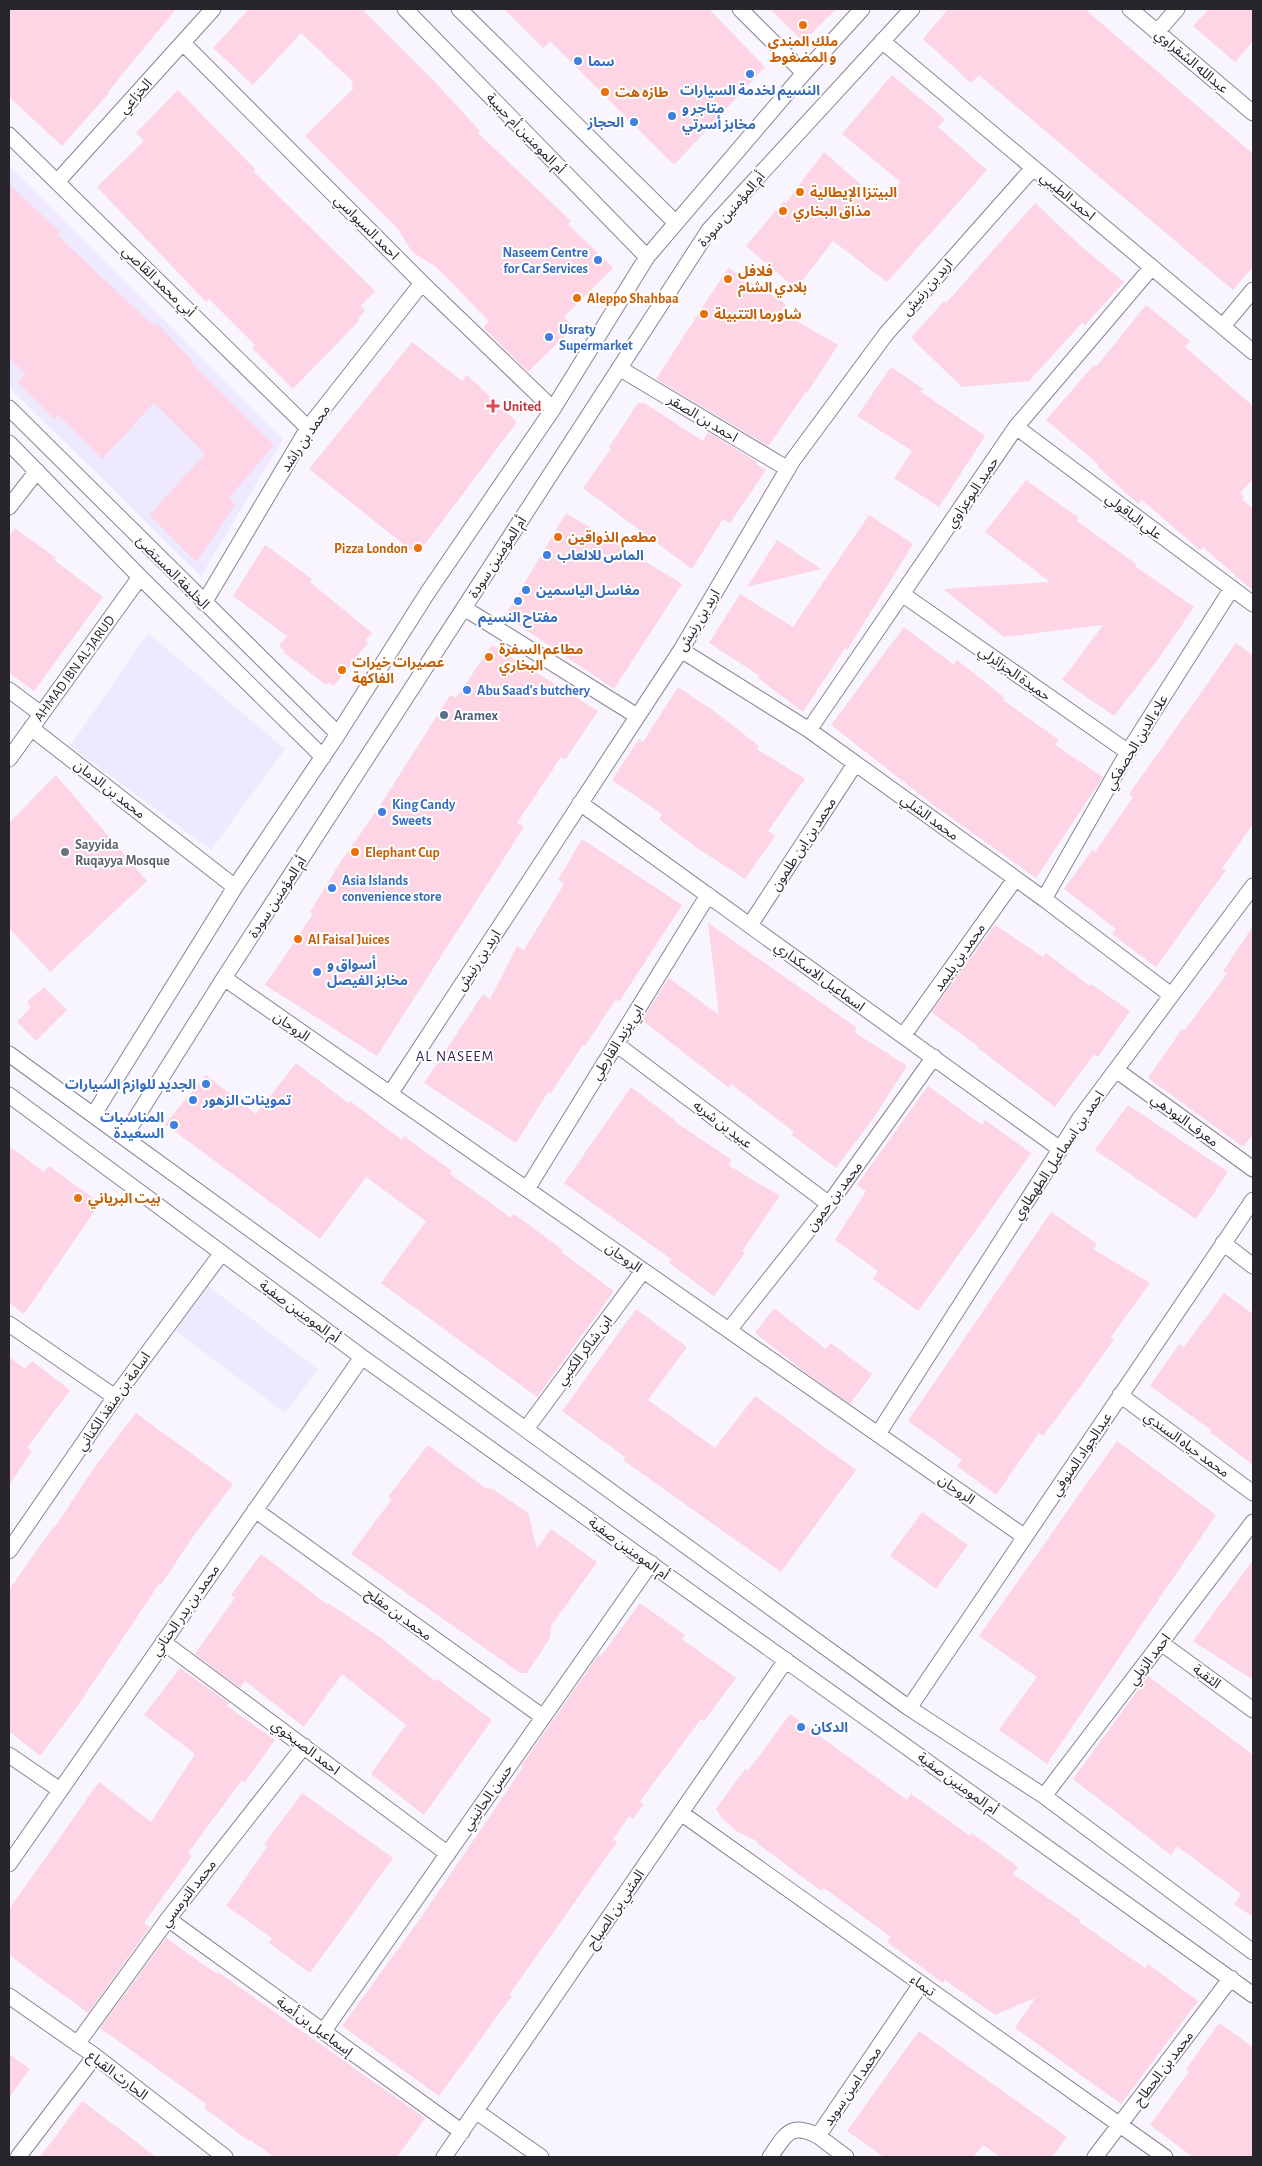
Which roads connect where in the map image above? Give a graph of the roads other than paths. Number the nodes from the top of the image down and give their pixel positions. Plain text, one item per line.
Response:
1 (213, 9) edge
2 (405, 9) edge
3 (459, 9) edge
4 (740, 9) edge
5 (862, 9) edge
6 (912, 9) edge
7 (1130, 9) edge
8 (1177, 9) edge
9 (1157, 32) junction
10 (882, 41) junction
11 (183, 43) junction
12 (804, 72) junction
13 (1253, 113) edge
14 (9, 135) edge
15 (1033, 168) junction
16 (57, 182) junction
17 (676, 223) junction
18 (647, 257) junction
19 (1152, 266) junction
20 (422, 283) junction
21 (1253, 290) edge
22 (1223, 326) junction
23 (1253, 352) edge
24 (619, 368) junction
25 (9, 408) edge
26 (553, 409) junction
27 (1016, 427) junction
28 (308, 428) junction
29 (9, 442) edge
30 (788, 469) junction
31 (37, 470) junction
32 (9, 507) edge
33 (140, 576) junction
34 (1232, 588) junction
35 (902, 594) junction
36 (204, 603) junction
37 (1253, 604) edge
38 (464, 608) junction
39 (681, 650) junction
40 (9, 690) edge
41 (41, 714) junction
42 (637, 716) junction
43 (31, 728) junction
44 (809, 730) junction
45 (338, 734) junction
46 (1128, 752) junction
47 (323, 757) junction
48 (9, 759) edge
49 (855, 764) junction
50 (580, 803) junction
51 (1015, 879) junction
52 (1253, 886) edge
53 (235, 887) junction
54 (708, 895) junction
55 (1044, 899) junction
56 (750, 925) junction
57 (224, 978) junction
58 (1171, 995) junction
59 (903, 1036) junction
60 (616, 1044) junction
61 (9, 1054) edge
62 (934, 1057) junction
63 (1116, 1070) junction
64 (390, 1094) junction
65 (9, 1095) edge
66 (94, 1114) junction
67 (124, 1138) junction
68 (1060, 1149) junction
69 (1253, 1169) edge
70 (527, 1189) junction
71 (1253, 1200) edge
72 (829, 1204) junction
73 (1223, 1243) junction
74 (221, 1254) junction
75 (1253, 1266) edge
76 (643, 1270) junction
77 (9, 1324) edge
78 (729, 1330) junction
79 (362, 1357) junction
80 (1120, 1395) junction
81 (114, 1397) junction
82 (526, 1429) junction
83 (878, 1434) junction
84 (1253, 1493) edge
85 (255, 1510) junction
86 (1253, 1522) edge
87 (1025, 1537) junction
88 (9, 1551) edge
89 (650, 1563) junction
90 (163, 1642) junction
91 (1161, 1643) junction
92 (786, 1660) junction
93 (909, 1708) junction
94 (1253, 1710) edge
95 (543, 1718) junction
96 (304, 1746) junction
97 (9, 1755) edge
98 (60, 1790) junction
99 (1044, 1796) junction
100 (681, 1813) junction
101 (448, 1854) junction
102 (9, 1864) edge
103 (168, 1919) junction
104 (1253, 1952) edge
105 (1231, 1978) junction
106 (921, 1984) junction
107 (1253, 1995) edge
108 (9, 1996) edge
109 (323, 2032) junction
110 (77, 2044) junction
111 (95, 2056) junction
112 (477, 2112) junction
113 (1119, 2125) junction
114 (462, 2132) junction
115 (818, 2136) junction
116 (18, 2157) edge
117 (223, 2157) edge
118 (444, 2157) edge
119 (542, 2157) edge
120 (770, 2157) edge
121 (846, 2157) edge
122 (1095, 2157) edge
123 (1165, 2157) edge

1 - 11 street, الخزاعي
2 - 18 street, أم المومنين أم حبيبة
3 - 17 street
4 - 12 street
5 - 12 street
6 - 10 street, أم المؤمنين سودة
7 - 9 street, عبدالله الشقراوي
8 - 9 street
9 - 13 street, عبدالله الشقراوي
10 - 15 street, احمد الطيبي
10 - 24 street, أم المؤمنين سودة
11 - 16 street, الخزاعي
11 - 20 street, احمد السيواسي
12 - 17 street
14 - 16 street, أبي محمد القاصي
15 - 19 street, احمد الطيبي
15 - 30 street, اربد بن رنيش
16 - 28 street, أبي محمد القاصي
17 - 18 street
18 - 26 street
19 - 22 street, احمد الطيبي
19 - 27 street, حميد البوعزاوي
20 - 26 street, احمد السيواسي
20 - 28 street, محمد بن راشد
21 - 22 street
22 - 23 street, احمد الطيبي
24 - 30 street, احمد بن الصقر
24 - 38 street, أم المؤمنين سودة
25 - 36 street, الخليفة المستضئ
26 - 45 street
27 - 34 street, علي الباقولي
27 - 35 street, حميد البوعزاوي
28 - 36 street, محمد بن راشد
29 - 31 street, الخليفة المستضئ
30 - 39 street, اربد بن رنيش
31 - 32 street
31 - 33 street, الخليفة المستضئ
33 - 41 street, AHMAD IBN AL-JARUD
33 - 47 street, الخليفة المستضئ
34 - 37 street, علي الباقولي
34 - 46 street, علاء الدين الحصفكي
35 - 44 street, حميد البوعزاوي
35 - 46 street, حميدة الجزائرلي
36 - 45 street, الخليفة المستضئ
38 - 42 street
38 - 57 street, أم المؤمنين سودة
39 - 42 street, اربد بن رنيش
39 - 44 street, محمد الشلي
40 - 41 street
41 - 43 street, AHMAD IBN AL-JARUD
42 - 50 street, اربد بن رنيش
43 - 48 street, AHMAD IBN AL-JARUD
43 - 53 street, محمد بن الدمان
44 - 49 street, محمد الشلي
45 - 47 street
46 - 55 street, علاء الدين الحصفكي
47 - 53 street
49 - 51 street, محمد الشلي
49 - 56 street, محمد بن ابن طلمون
50 - 54 street, اسماعيل الاسكداري
50 - 64 street, اربد بن رنيش
51 - 55 street, محمد الشلي
51 - 59 street, محمد بن بليمد
52 - 58 street, احمد بن اسماعيل الطهطاوي
53 - 66 street
54 - 56 street, اسماعيل الاسكداري
54 - 60 street, ابي يزيد القارطي
55 - 58 street, محمد الشلي
56 - 59 street, اسماعيل الاسكداري
57 - 64 street, الروحان
57 - 67 street, أم المؤمنين سودة
58 - 63 street, احمد بن اسماعيل الطهطاوي
59 - 62 street, اسماعيل الاسكداري
60 - 70 street, ابي يزيد القارطي
60 - 72 street, عبيد بن شربه
61 - 66 street
62 - 68 street, اسماعيل الاسكداري
62 - 72 street, محمد بن حمون
63 - 68 street, احمد بن اسماعيل الطهطاوي
63 - 69 street, معرف النودهي
64 - 70 street, الروحان
65 - 74 street, أم المومنين صفية
66 - 67 street
67 - 82 street
68 - 83 street, احمد بن اسماعيل الطهطاوي
70 - 76 street, الروحان
71 - 73 street, عبدالجواد المنوفي
72 - 78 street, محمد بن حمون
73 - 75 street
73 - 80 street, عبدالجواد المنوفي
74 - 79 street, أم المومنين صفية
74 - 81 street, اسامة بن منقذ الكناني
76 - 78 street, الروحان
76 - 82 street, ابن شاكر الكتبي
77 - 81 street
78 - 83 street, الروحان
79 - 85 street, محمد بن بدر الحناني
79 - 89 street, أم المومنين صفية
80 - 84 street, محمد حياه السندي
80 - 87 street, عبدالجواد المنوفي
81 - 88 street, اسامة بن منقذ الكناني
82 - 93 street
83 - 87 street, الروحان
85 - 90 street, محمد بن بدر الحناني
85 - 95 street, محمد بن مفلح
86 - 91 street, احمد الزيلي
87 - 93 street, عبدالجواد المنوفي
89 - 92 street, أم المومنين صفية
89 - 95 street, حسن الحانيني
90 - 96 street, احمد الصيخوي
90 - 98 street, محمد بن بدر الحناني
91 - 94 street, الثقبة
91 - 99 street, احمد الزيلي
92 - 100 street, المثني بن الصباح
92 - 105 street, أم المومنين صفية
93 - 99 street
95 - 101 street, حسن الحانيني
96 - 101 street, احمد الصيخوي
96 - 103 street, محمد الترمسي
97 - 98 street
98 - 102 street, محمد بن بدر الحناني
99 - 104 street
100 - 106 street, تيماء
100 - 112 street, المثني بن الصباح
101 - 109 street, حسن الحانيني
103 - 109 street, إسماعيل بن أمية
103 - 110 street, محمد الترمسي
105 - 107 street, أم المومنين صفية
105 - 113 street, محمد بن الحطاح
106 - 113 street, تيماء
106 - 115 street, محمد امين سويد
108 - 110 street, الحارث القباع
109 - 114 street, إسماعيل بن أمية
110 - 111 street, الحارث القباع
111 - 116 street
111 - 117 street, الحارث القباع
112 - 114 street, المثني بن الصباح
112 - 119 street
113 - 122 street, محمد بن الحطاح
113 - 123 street, تيماء
114 - 118 street, المثني بن الصباح
115 - 120 street, محمد امين سويد
115 - 121 street

